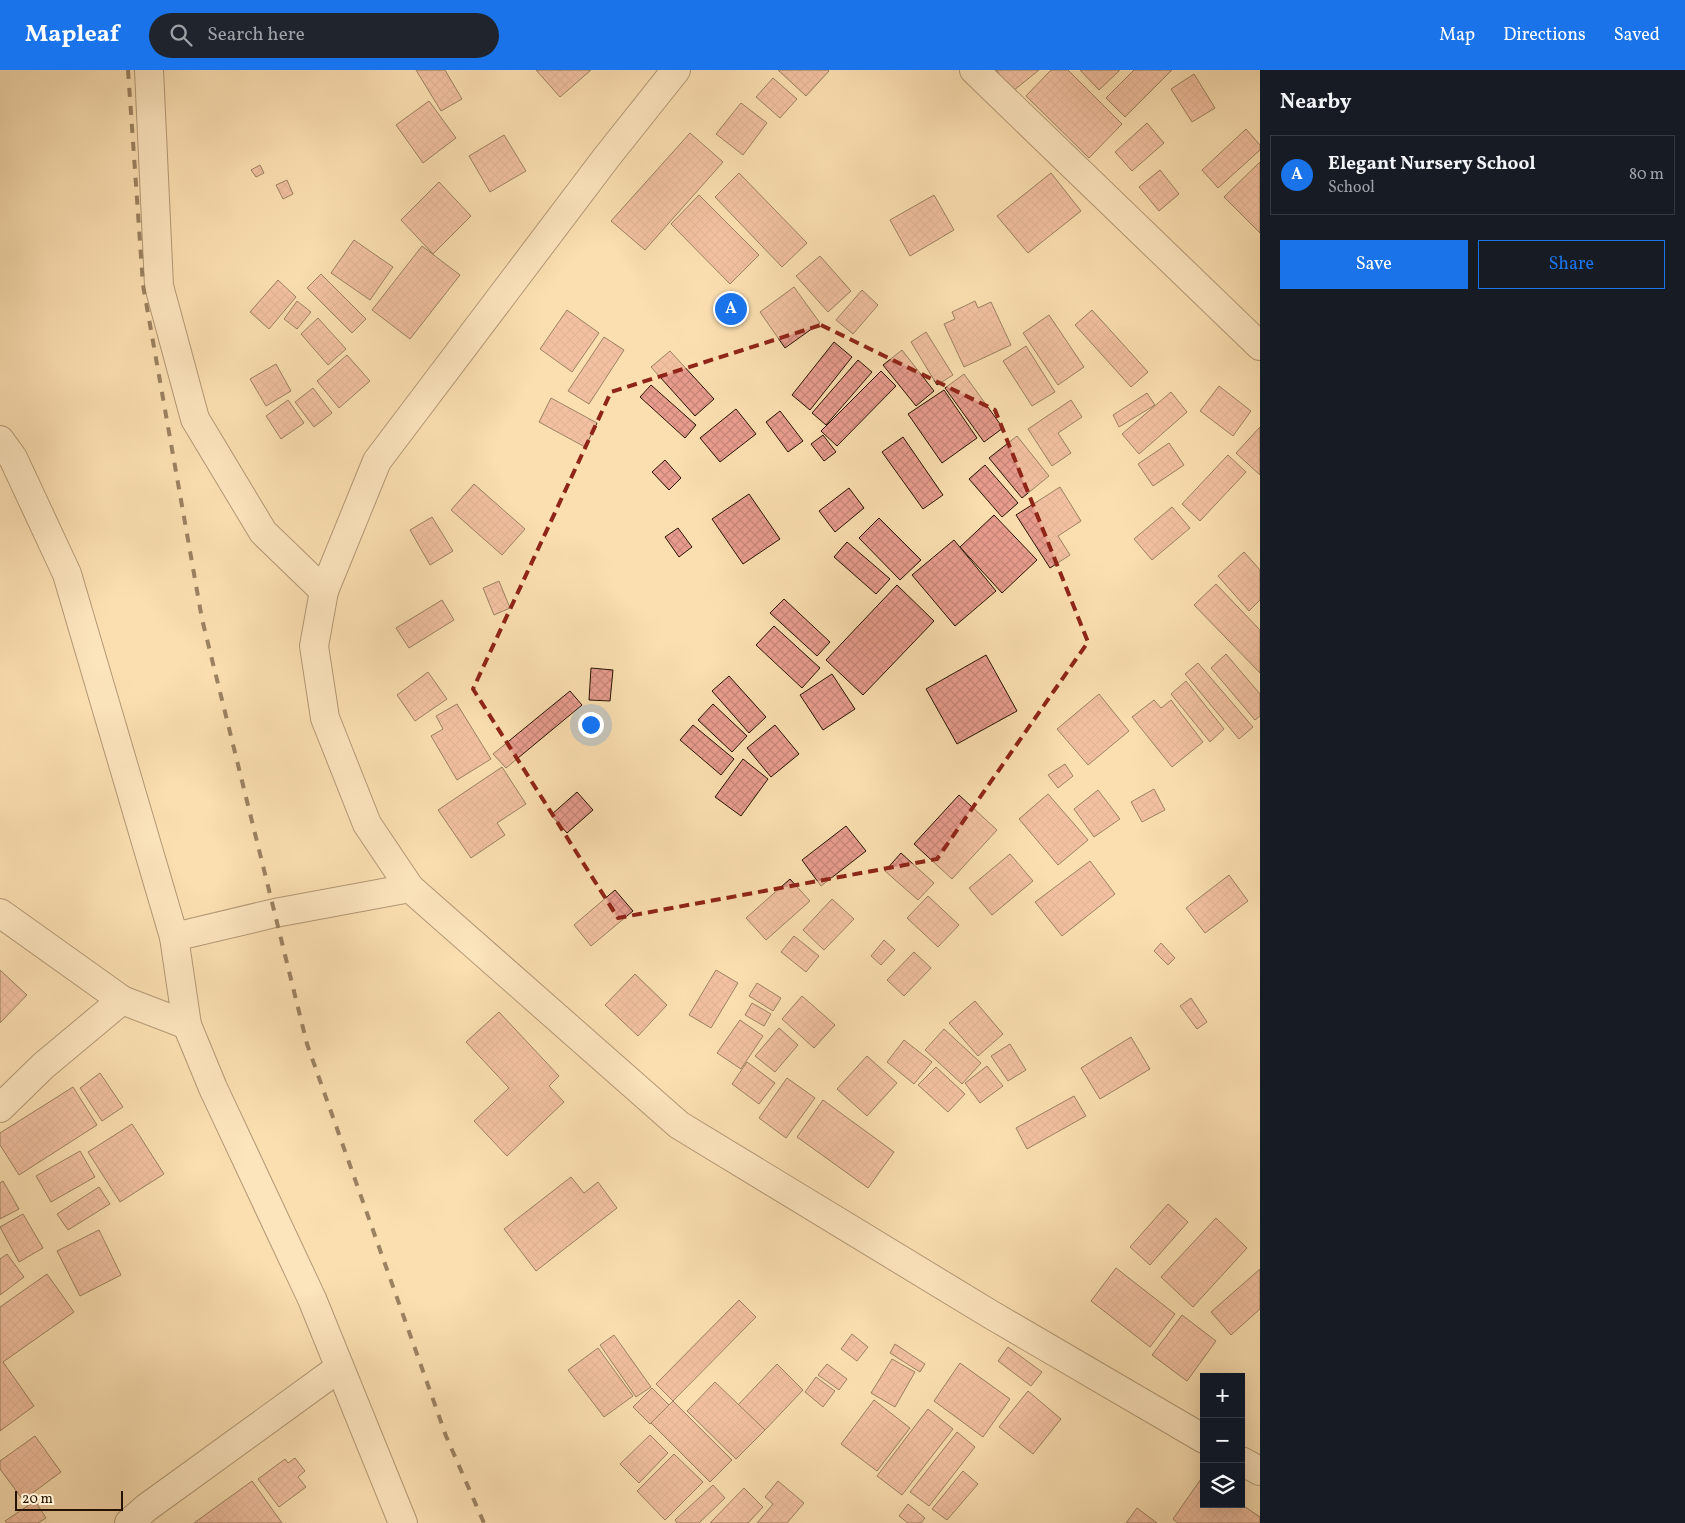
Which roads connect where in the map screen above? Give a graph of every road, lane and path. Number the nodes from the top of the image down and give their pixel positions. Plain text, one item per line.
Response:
1 (149, 70) edge
2 (676, 70) edge
3 (974, 70) edge
4 (1260, 346) edge
5 (0, 440) edge
6 (324, 591) junction
7 (410, 888) junction
8 (0, 913) edge
9 (174, 937) junction
10 (122, 1000) junction
11 (187, 1025) junction
12 (0, 1108) edge
13 (339, 1368) junction
14 (1200, 1437) edge
15 (1245, 1463) edge
16 (1260, 1471) edge
17 (129, 1523) edge
18 (403, 1523) edge

1 - 6 street
2 - 6 street
3 - 4 street
5 - 9 street
6 - 7 street
7 - 9 street
7 - 14 street
8 - 10 street
9 - 11 street
10 - 11 street
10 - 12 street
11 - 13 street
13 - 17 street
13 - 18 street
15 - 16 street

